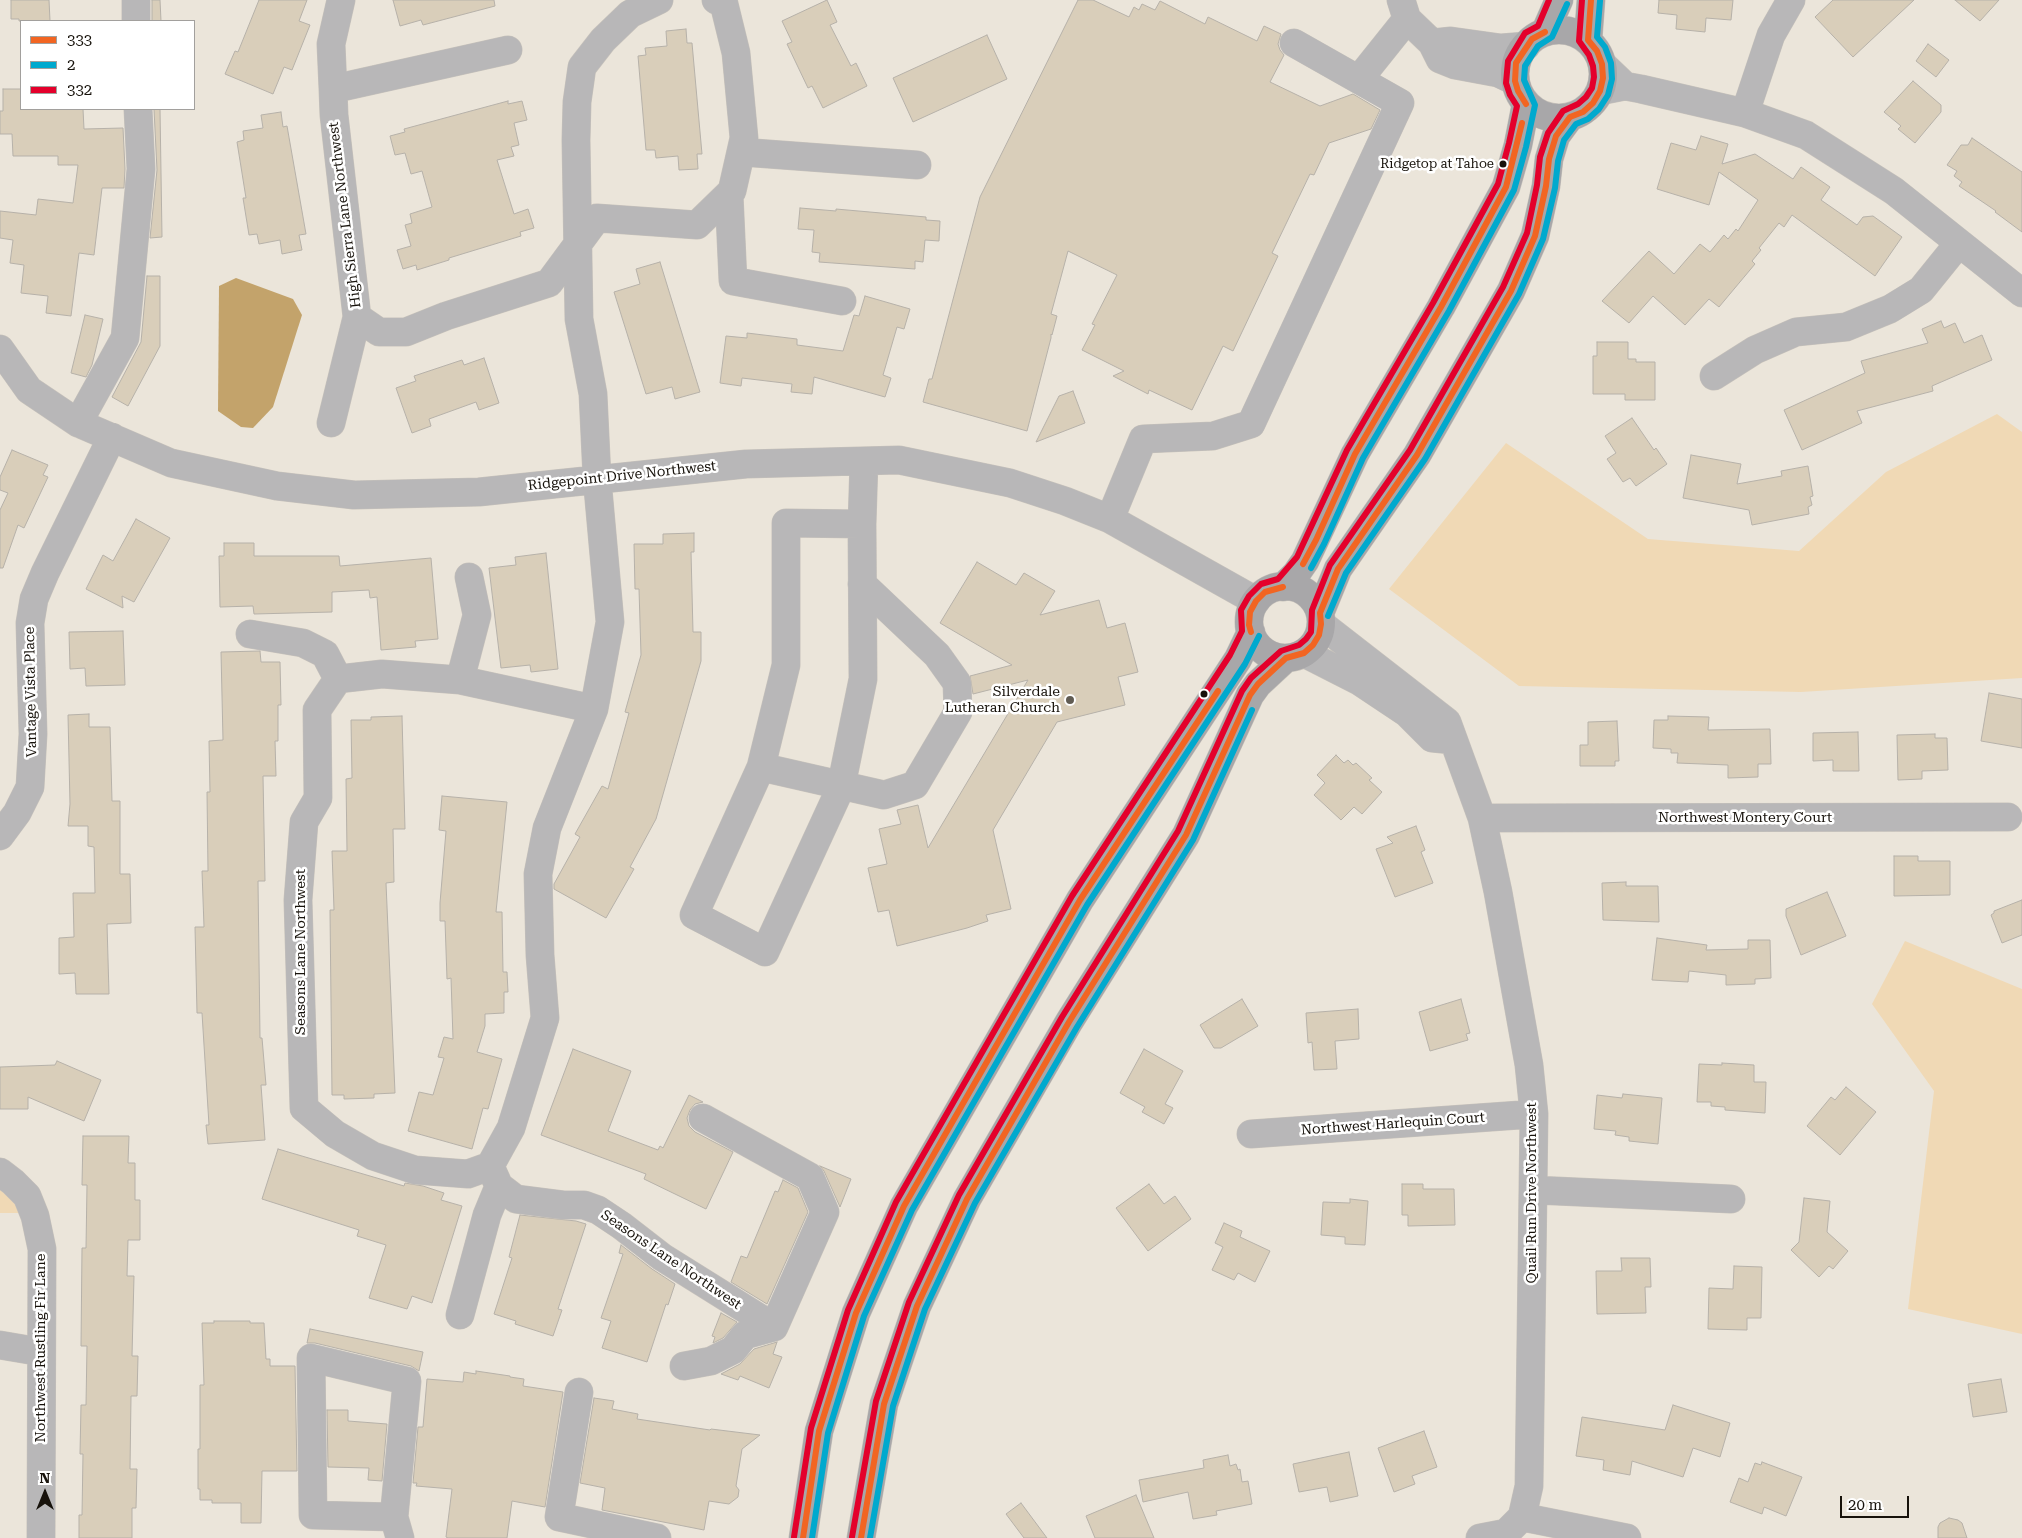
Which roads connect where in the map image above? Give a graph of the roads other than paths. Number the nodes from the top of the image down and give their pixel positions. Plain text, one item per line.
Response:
1 (136, 0) edge
2 (341, 0) edge
3 (659, 0) edge
4 (716, 0) edge
5 (1559, 0) edge
6 (1592, 0) edge
7 (1791, 0) edge
8 (1404, 9) edge
9 (136, 20) edge
10 (1535, 39) junction
11 (1588, 40) junction
12 (1294, 43) dead end
13 (1432, 43) junction
14 (508, 50) dead end
15 (1359, 80) junction
16 (1613, 88) junction
17 (333, 89) junction
18 (1521, 92) junction
19 (138, 110) edge
20 (1745, 113) junction
21 (1570, 117) junction
22 (741, 152) junction
23 (917, 164) dead end
24 (729, 194) junction
25 (1959, 243) junction
26 (577, 244) junction
27 (2022, 293) edge
28 (842, 301) dead end
29 (357, 317) junction
30 (0, 349) edge
31 (1714, 376) dead end
32 (78, 423) junction
33 (330, 424) dead end
34 (112, 437) junction
35 (864, 461) junction
36 (597, 478) junction
37 (1110, 519) junction
38 (862, 524) junction
39 (469, 578) dead end
40 (862, 584) junction
41 (1283, 587) junction
42 (1256, 601) junction
43 (1320, 618) junction
44 (1251, 632) junction
45 (250, 634) dead end
46 (1295, 655) junction
47 (338, 679) junction
48 (460, 680) junction
49 (594, 709) junction
50 (1452, 740) junction
51 (761, 767) junction
52 (841, 787) junction
53 (2008, 817) dead end
54 (1482, 818) junction
55 (0, 836) edge
56 (1534, 1114) junction
57 (703, 1118) dead end
58 (1251, 1134) dead end
59 (0, 1172) edge
60 (495, 1176) junction
61 (1534, 1190) junction
62 (1731, 1198) dead end
63 (460, 1315) dead end
64 (774, 1327) junction
65 (0, 1346) edge
66 (41, 1352) junction
67 (684, 1366) dead end
68 (579, 1392) dead end
69 (1522, 1517) junction
70 (555, 1527) edge
71 (397, 1528) edge
72 (40, 1538) edge
73 (656, 1538) edge
74 (803, 1538) edge
75 (861, 1538) edge
76 (1480, 1538) edge
77 (1627, 1538) edge

1 - 9 street
2 - 17 street, High Sierra Lane Northwest
3 - 26 street
4 - 22 street
5 - 10 main road
6 - 11 main road
7 - 20 street
8 - 13 street
8 - 15 street
10 - 11 main road
10 - 13 street
10 - 18 main road
11 - 16 main road
12 - 15 street
13 - 18 street
14 - 17 street
15 - 37 street
16 - 20 street
16 - 21 main road
17 - 29 street, High Sierra Lane Northwest
18 - 21 main road
18 - 41 main road
19 - 32 street
20 - 25 street
21 - 43 main road
22 - 23 street
22 - 24 street
24 - 26 street, High Sierra Lane Northwest
24 - 28 street
25 - 27 street
25 - 31 street
26 - 29 street, High Sierra Lane Northwest
26 - 36 street
29 - 33 street
30 - 32 street, Ridgepoint Drive Northwest
32 - 34 street, Ridgepoint Drive Northwest
34 - 36 street, Ridgepoint Drive Northwest
34 - 55 street, Vantage Vista Place
35 - 36 street, Ridgepoint Drive Northwest
35 - 37 street, Ridgepoint Drive Northwest
35 - 38 street
36 - 49 street
37 - 42 street, Ridgepoint Drive Northwest
38 - 40 street
38 - 51 street
39 - 48 street
40 - 52 street
40 - 52 street
41 - 42 main road
41 - 43 main road
42 - 44 main road
43 - 46 main road
43 - 50 street, Quail Run Drive Northwest
44 - 46 main road
44 - 74 main road
45 - 47 street
46 - 50 street
46 - 75 main road
47 - 48 street
47 - 60 street, Seasons Lane Northwest
48 - 49 street
49 - 60 street
50 - 54 street, Quail Run Drive Northwest
51 - 52 street
51 - 52 street
53 - 54 street, Northwest Montery Court
54 - 56 street, Quail Run Drive Northwest
56 - 58 street, Northwest Harlequin Court
56 - 61 street, Quail Run Drive Northwest
57 - 64 street
59 - 66 street, Northwest Rustling Fir Lane
60 - 63 street
60 - 64 street, Seasons Lane Northwest
61 - 62 street
61 - 69 street, Quail Run Drive Northwest
64 - 67 street
65 - 66 street
66 - 72 street, Northwest Rustling Fir Lane
68 - 70 street
69 - 76 street
69 - 77 street
70 - 73 street
71 - 71 street

